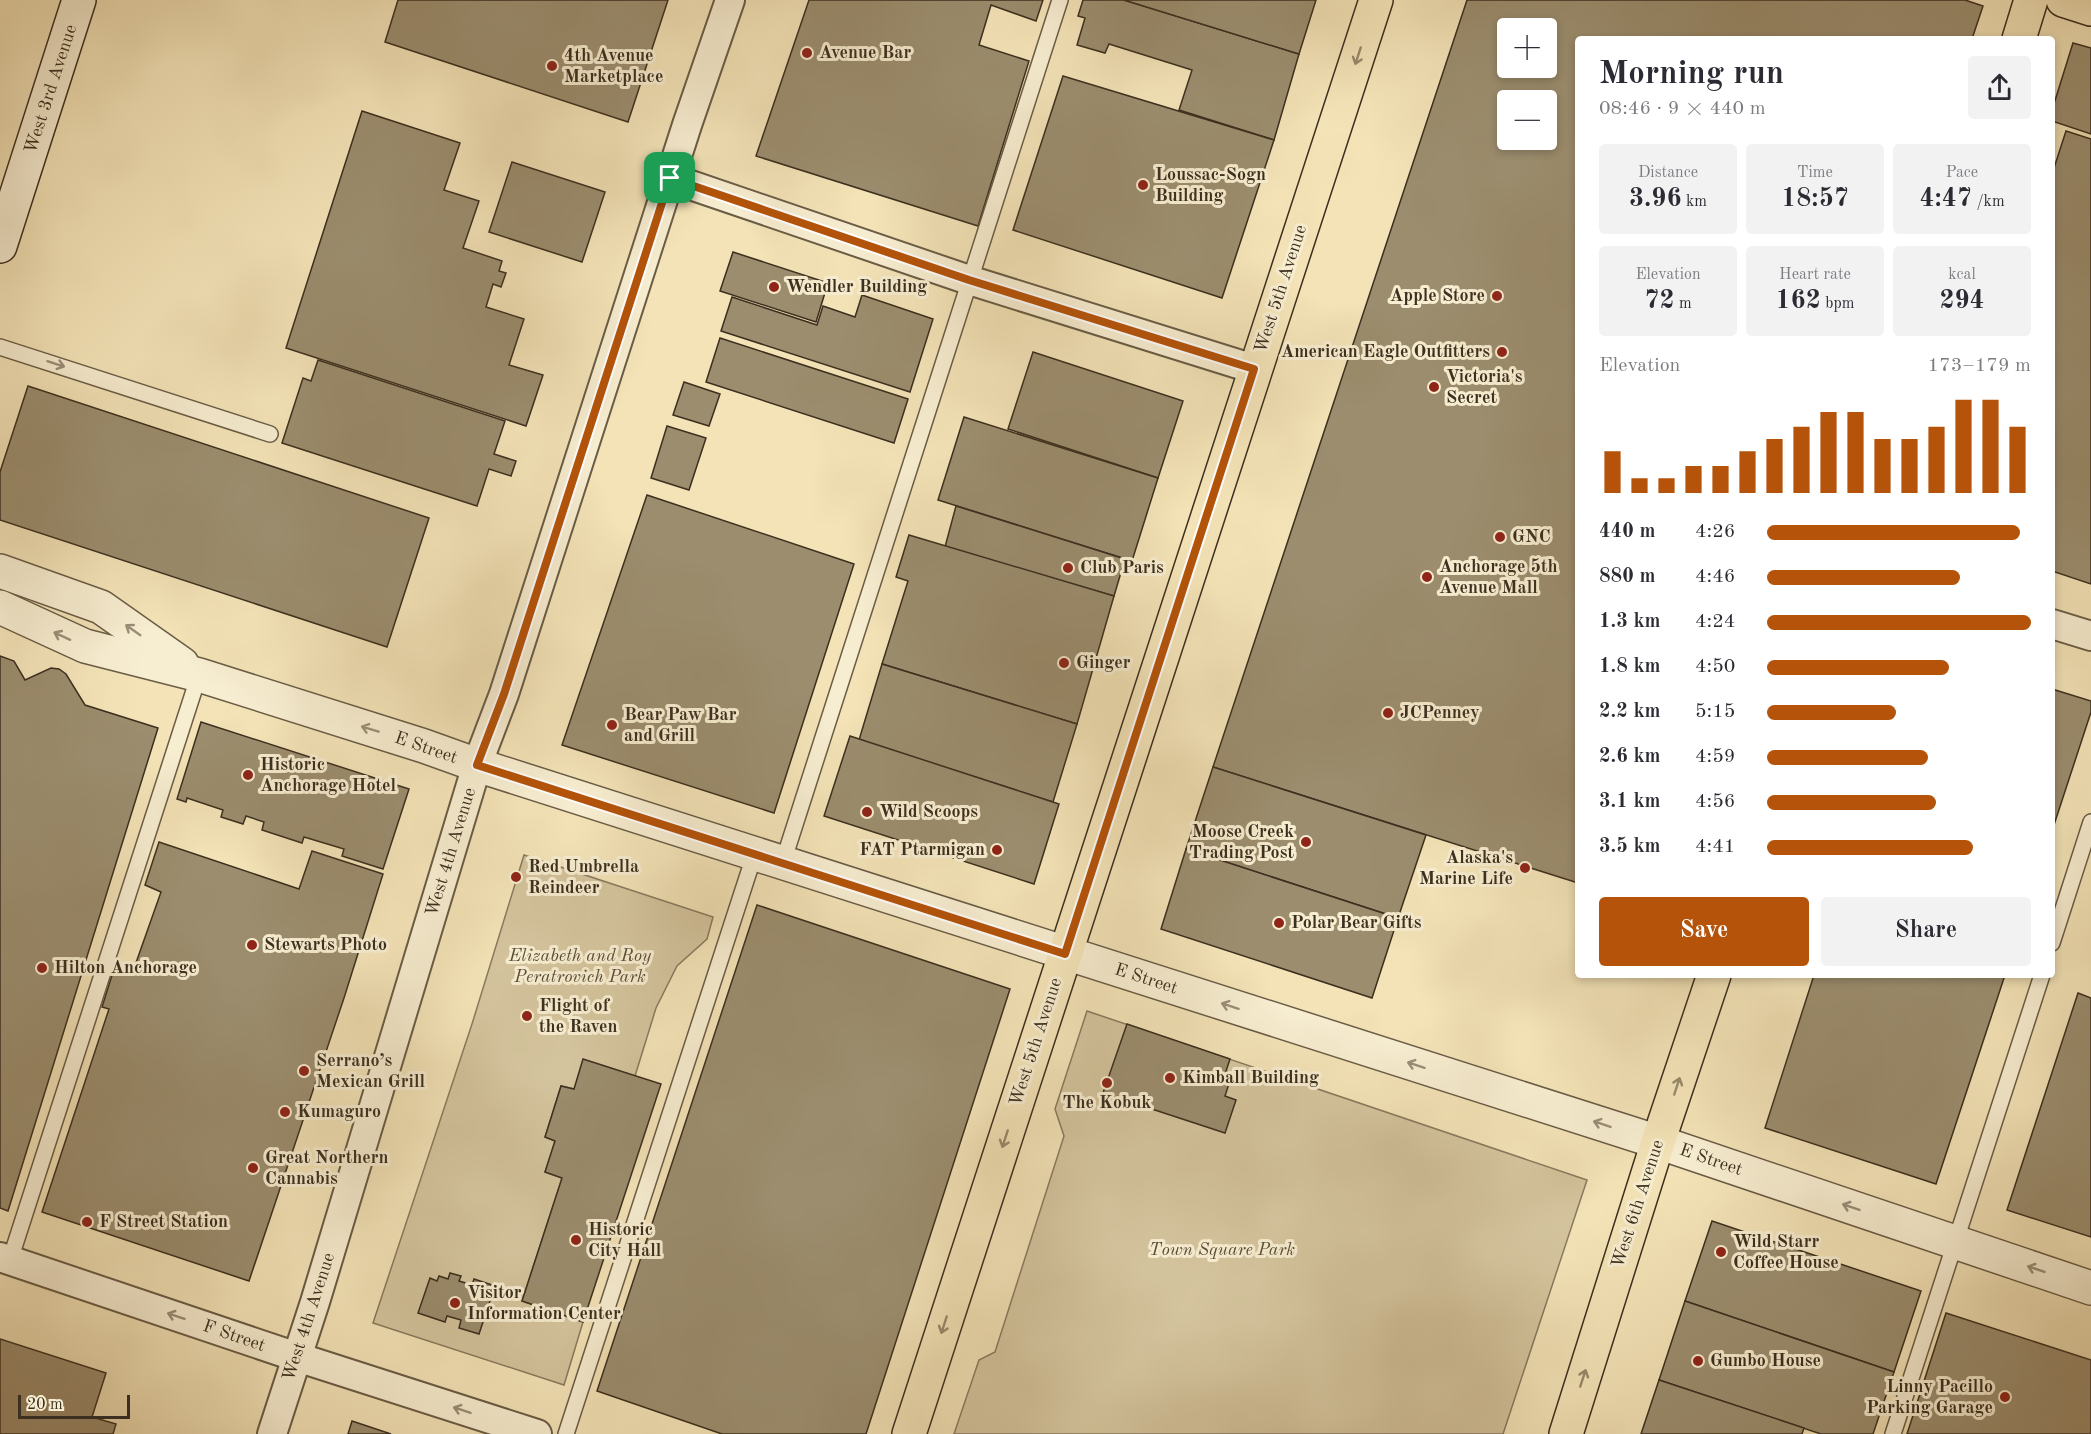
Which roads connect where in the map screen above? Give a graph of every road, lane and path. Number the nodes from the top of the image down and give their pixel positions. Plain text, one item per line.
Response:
1 (79, 0) edge
2 (730, 0) edge
3 (1060, 0) edge
4 (1376, 0) edge
5 (2031, 0) edge
6 (2063, 0) edge
7 (2091, 9) edge
8 (2020, 36) edge
9 (670, 178) junction
10 (0, 246) edge
11 (969, 280) junction
12 (0, 347) edge
13 (1254, 369) junction
14 (270, 434) dead end
15 (0, 571) edge
16 (0, 607) edge
17 (2055, 625) edge
18 (2091, 636) edge
19 (199, 675) junction
20 (477, 765) junction
21 (2091, 822) edge
22 (769, 858) junction
23 (2055, 934) edge
24 (1065, 954) junction
25 (1713, 978) edge
26 (2041, 978) edge
27 (1658, 1142) junction
28 (1955, 1242) junction
29 (5, 1258) edge
30 (2091, 1288) edge
31 (297, 1357) junction
32 (272, 1434) edge
33 (537, 1434) edge
34 (566, 1434) edge
35 (909, 1434) edge
36 (1566, 1434) edge
37 (1893, 1434) edge

1 - 10 street, West 3rd Avenue
2 - 9 street, West 4th Avenue
3 - 11 lane
4 -> 13 main road, West 5th Avenue
5 - 8 main road
6 - 7 main road
9 - 11 street
9 - 20 street, West 4th Avenue
11 - 13 street
11 - 22 lane
12 -> 14 lane
13 - 24 main road, West 5th Avenue
19 -> 15 street, E Street
19 -> 16 street, E Street
17 - 18 street
20 -> 19 street, E Street
19 - 29 lane
20 - 22 street, E Street
20 - 31 street, West 4th Avenue
21 - 23 lane
22 - 24 street, E Street
22 - 34 lane
27 -> 24 street, E Street
24 -> 35 main road, West 5th Avenue
27 -> 25 main road, West 6th Avenue
26 - 28 lane
28 -> 27 street, E Street
36 -> 27 main road, West 6th Avenue
30 -> 28 street, E Street
28 - 37 lane
31 -> 29 street, F Street
31 - 32 street, West 4th Avenue
33 -> 31 street, F Street

